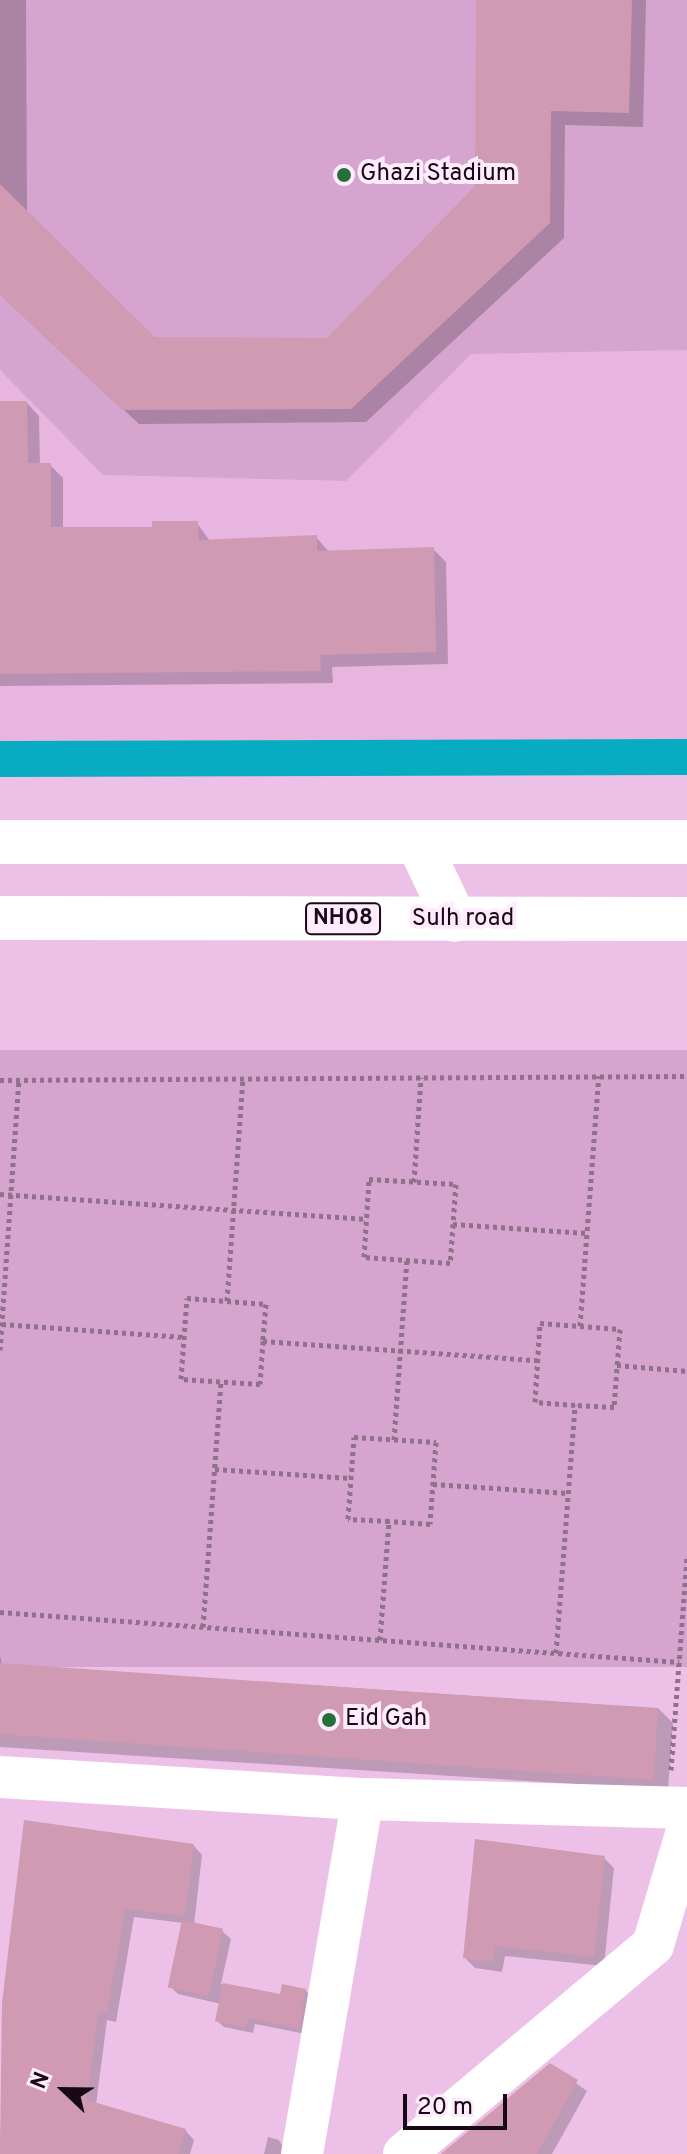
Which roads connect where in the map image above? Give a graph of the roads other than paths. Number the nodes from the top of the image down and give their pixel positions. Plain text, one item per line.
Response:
1 (0, 842) edge
2 (418, 842) junction
3 (687, 842) edge
4 (0, 918) edge
5 (687, 919) edge
6 (455, 920) junction
7 (0, 1777) edge
8 (363, 1799) junction
9 (681, 1815) edge
10 (302, 2154) edge
11 (404, 2154) edge

1 - 2 highway
2 - 3 highway
2 - 6 highway
4 - 6 highway, Sulh road / NH08
5 - 6 highway, Sulh road / NH08
7 - 8 street
8 - 9 street
8 - 10 street
9 - 11 street

